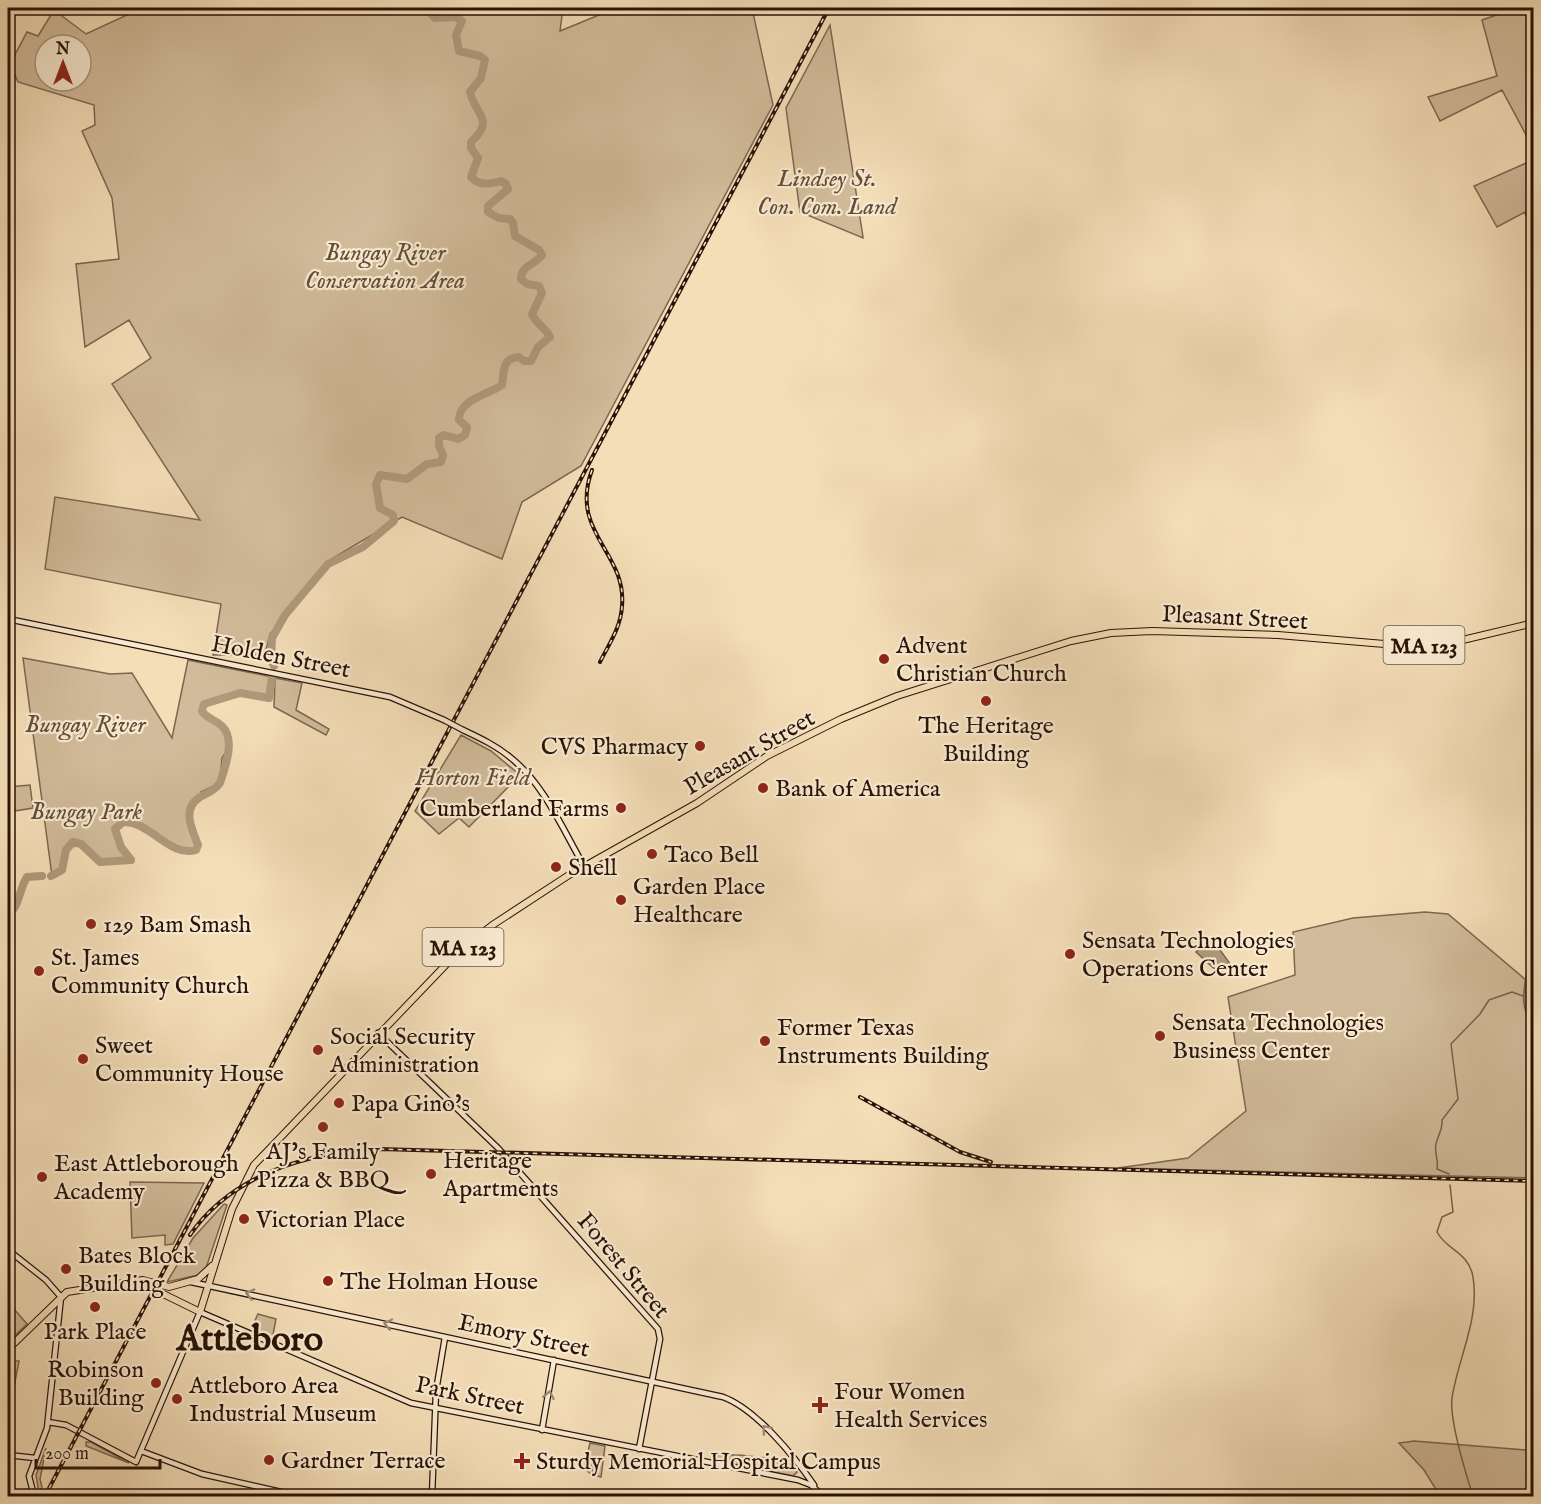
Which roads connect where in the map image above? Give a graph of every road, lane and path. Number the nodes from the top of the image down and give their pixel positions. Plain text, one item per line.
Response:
1 (8, 619) edge
2 (1533, 623) edge
3 (584, 866) junction
4 (378, 1033) junction
5 (8, 1250) edge
6 (214, 1263) junction
7 (186, 1283) junction
8 (123, 1284) junction
9 (208, 1284) junction
10 (178, 1285) junction
11 (60, 1298) junction
12 (179, 1301) junction
13 (200, 1312) junction
14 (445, 1337) junction
15 (8, 1348) edge
16 (554, 1360) junction
17 (652, 1382) junction
18 (436, 1408) junction
19 (48, 1422) junction
20 (542, 1430) junction
21 (639, 1449) junction
22 (141, 1451) junction
23 (8, 1455) edge
24 (36, 1458) junction
25 (800, 1468) junction
26 (795, 1480) junction
27 (817, 1490) junction
28 (34, 1497) edge
29 (299, 1497) edge
30 (432, 1497) edge
31 (823, 1497) edge

1 - 3 main road, Holden Street, bridge
2 - 3 highway, Pleasant Street / MA 123
3 - 4 highway, Pleasant Street / MA 123
4 - 6 highway, Pleasant Street / MA 123
4 - 17 main road, Forest Street
5 - 11 main road
6 - 7 highway, Park Street
6 - 9 highway, Pleasant Street / MA 123
7 - 9 main road, Emory Street
7 - 10 highway, Park Street
8 - 10 highway, Park Street
8 - 11 highway, Park Street
8 - 12 highway, Park Street
9 - 13 highway, Pleasant Street / MA 123
14 -> 9 main road, Emory Street
10 - 12 highway
11 - 15 highway
11 - 19 main road
12 - 13 highway, Park Street
13 - 18 main road, Park Street
13 - 22 main road
14 - 16 main road, Emory Street
14 - 18 main road
16 - 17 main road, Emory Street
20 -> 16 main road
17 - 21 main road, Forest Street
25 -> 17 main road, Emory Street
18 - 20 main road, Park Street
18 - 30 main road
19 - 22 main road
19 - 24 main road
20 - 21 main road, Park Street
21 - 26 main road, Park Street
22 - 29 main road
23 - 24 main road
24 - 28 main road
25 - 26 main road
25 - 27 main road, Emory Street
26 - 27 main road, Park Street
27 - 31 main road, Park Street

